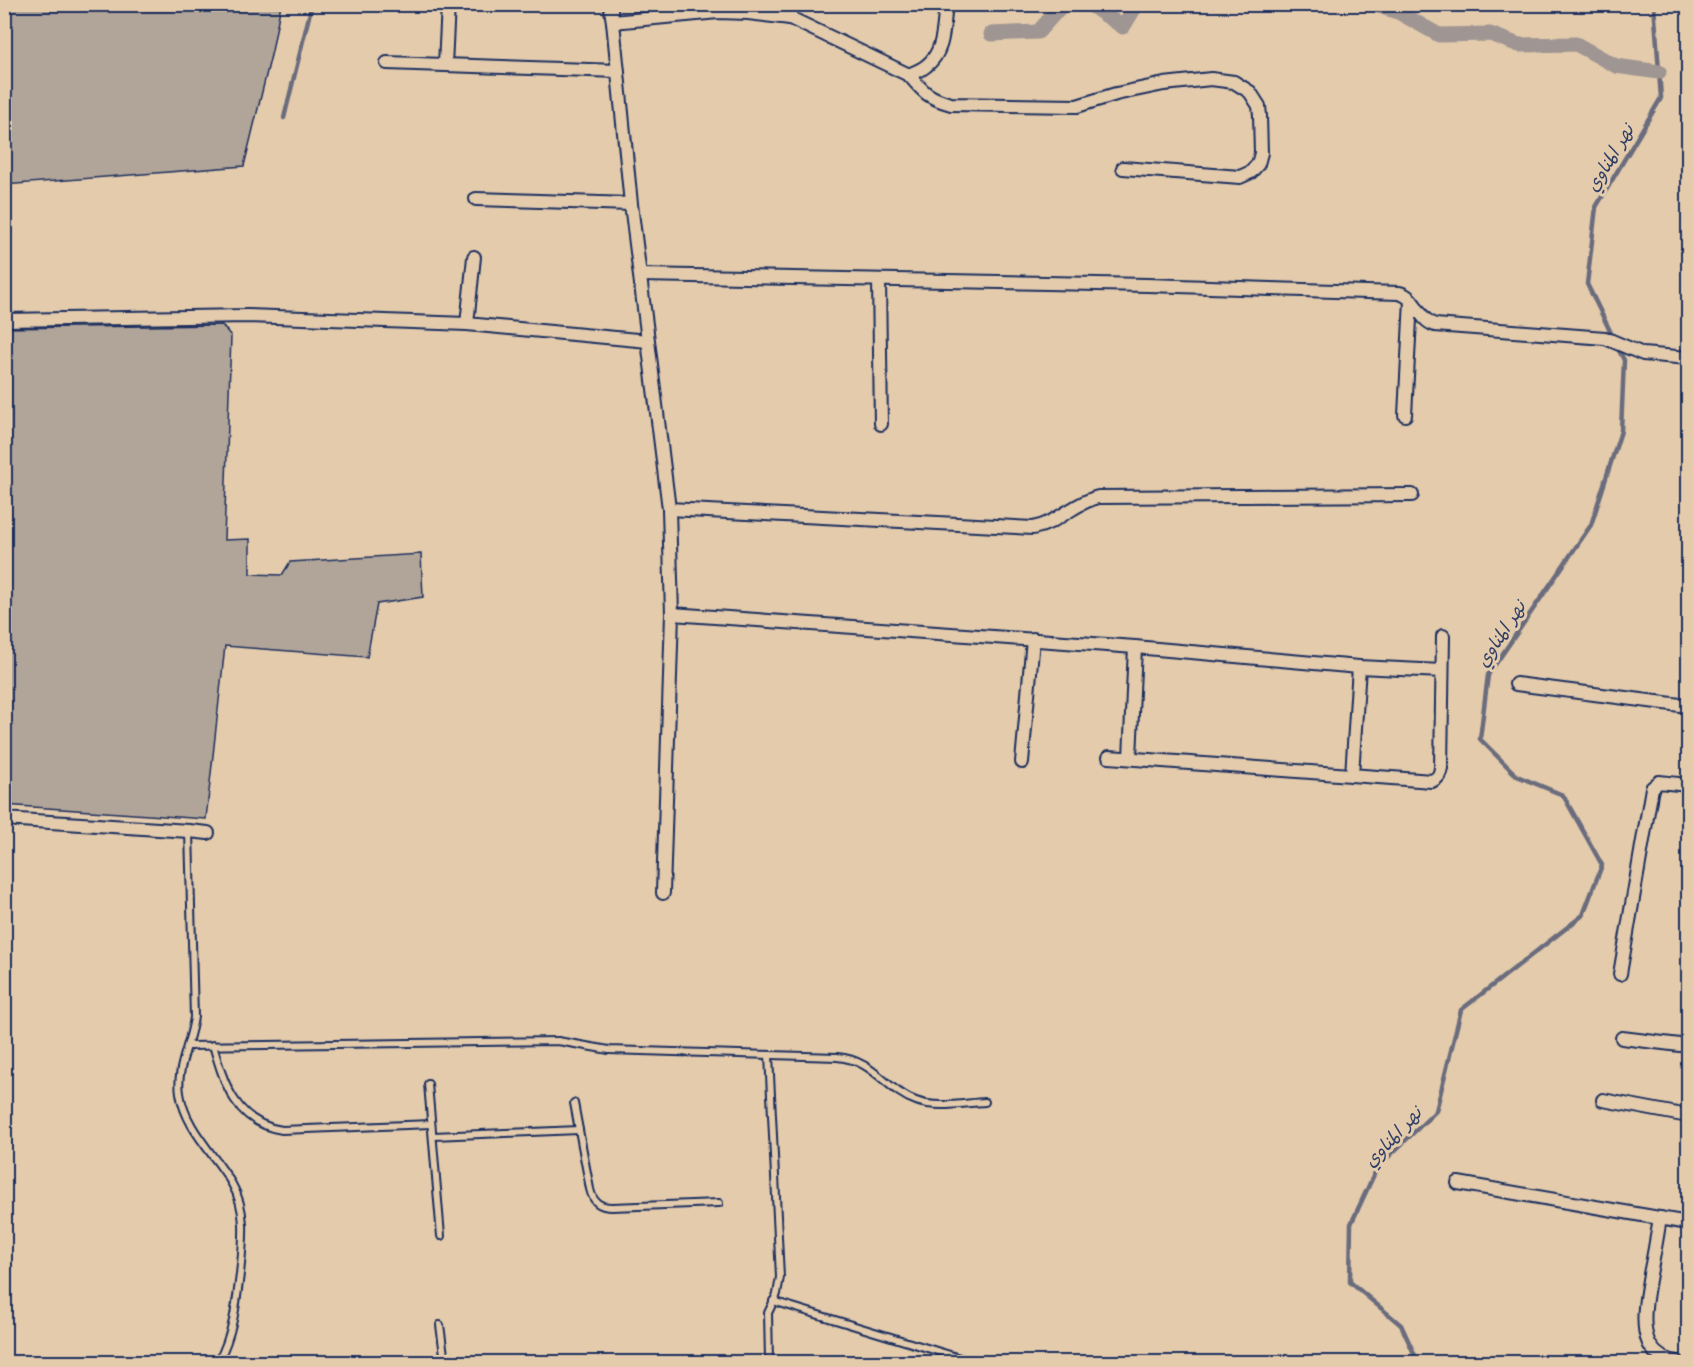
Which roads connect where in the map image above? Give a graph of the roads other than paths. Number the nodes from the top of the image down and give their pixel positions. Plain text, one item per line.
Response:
1 (448, 4) edge
2 (610, 4) edge
3 (791, 4) edge
4 (945, 4) edge
5 (696, 10) edge
6 (790, 18) junction
7 (614, 22) junction
8 (387, 63) dead end
9 (445, 65) junction
10 (618, 70) junction
11 (909, 75) junction
12 (1123, 168) dead end
13 (476, 199) dead end
14 (631, 204) junction
15 (474, 257) dead end
16 (640, 276) junction
17 (879, 280) junction
18 (1410, 300) junction
19 (4, 320) edge
20 (468, 324) junction
21 (648, 341) junction
22 (1689, 358) edge
23 (1405, 415) dead end
24 (880, 424) dead end
25 (1412, 495) dead end
26 (669, 509) junction
27 (672, 614) junction
28 (1443, 636) dead end
29 (1033, 639) junction
30 (1136, 647) junction
31 (1359, 667) junction
32 (1442, 671) junction
33 (1515, 684) dead end
34 (1689, 706) edge
35 (1109, 757) dead end
36 (1130, 758) junction
37 (1022, 762) dead end
38 (1352, 775) junction
39 (1689, 784) edge
40 (4, 819) edge
41 (189, 831) junction
42 (208, 833) dead end
43 (663, 893) dead end
44 (1620, 974) dead end
45 (1622, 1038) dead end
46 (213, 1045) junction
47 (188, 1046) junction
48 (1689, 1046) edge
49 (770, 1055) junction
50 (428, 1084) dead end
51 (1603, 1100) dead end
52 (574, 1102) dead end
53 (985, 1102) dead end
54 (1689, 1116) edge
55 (431, 1124) junction
56 (579, 1130) junction
57 (433, 1136) junction
58 (1458, 1183) dead end
59 (719, 1203) dead end
60 (1660, 1218) junction
61 (1689, 1223) edge
62 (441, 1236) dead end
63 (773, 1301) junction
64 (440, 1325) dead end
65 (769, 1360) dead end
66 (218, 1362) edge
67 (445, 1362) edge
68 (973, 1362) edge
69 (1678, 1362) edge

1 - 9 street
2 - 7 street
3 - 6 street
4 - 11 street
5 - 6 street
5 - 7 street
6 - 11 street
7 - 10 street
8 - 9 street
9 - 10 street
10 - 14 street
11 - 12 street
13 - 14 street
14 - 16 street
15 - 20 street
16 - 17 street
16 - 21 street
17 - 18 street
17 - 24 street
18 - 22 street
18 - 23 street
19 - 20 street
20 - 21 street
21 - 26 street
25 - 26 street
26 - 27 street
27 - 29 street
27 - 43 street
28 - 32 street
29 - 30 street
29 - 37 street
30 - 31 street
30 - 36 street
31 - 32 street
31 - 38 street
32 - 38 street
33 - 34 street
35 - 36 street
36 - 38 street
39 - 44 street
40 - 41 street
41 - 42 street
41 - 47 lane
45 - 48 street
46 - 47 lane
46 - 49 lane
46 - 55 lane
47 - 66 lane
49 - 53 lane
49 - 63 lane
50 - 55 lane
51 - 54 street
52 - 56 lane
55 - 57 lane
56 - 57 lane
56 - 59 lane
57 - 62 lane
58 - 60 street
60 - 61 street
60 - 69 street
63 - 65 lane
63 - 68 lane
64 - 67 lane

